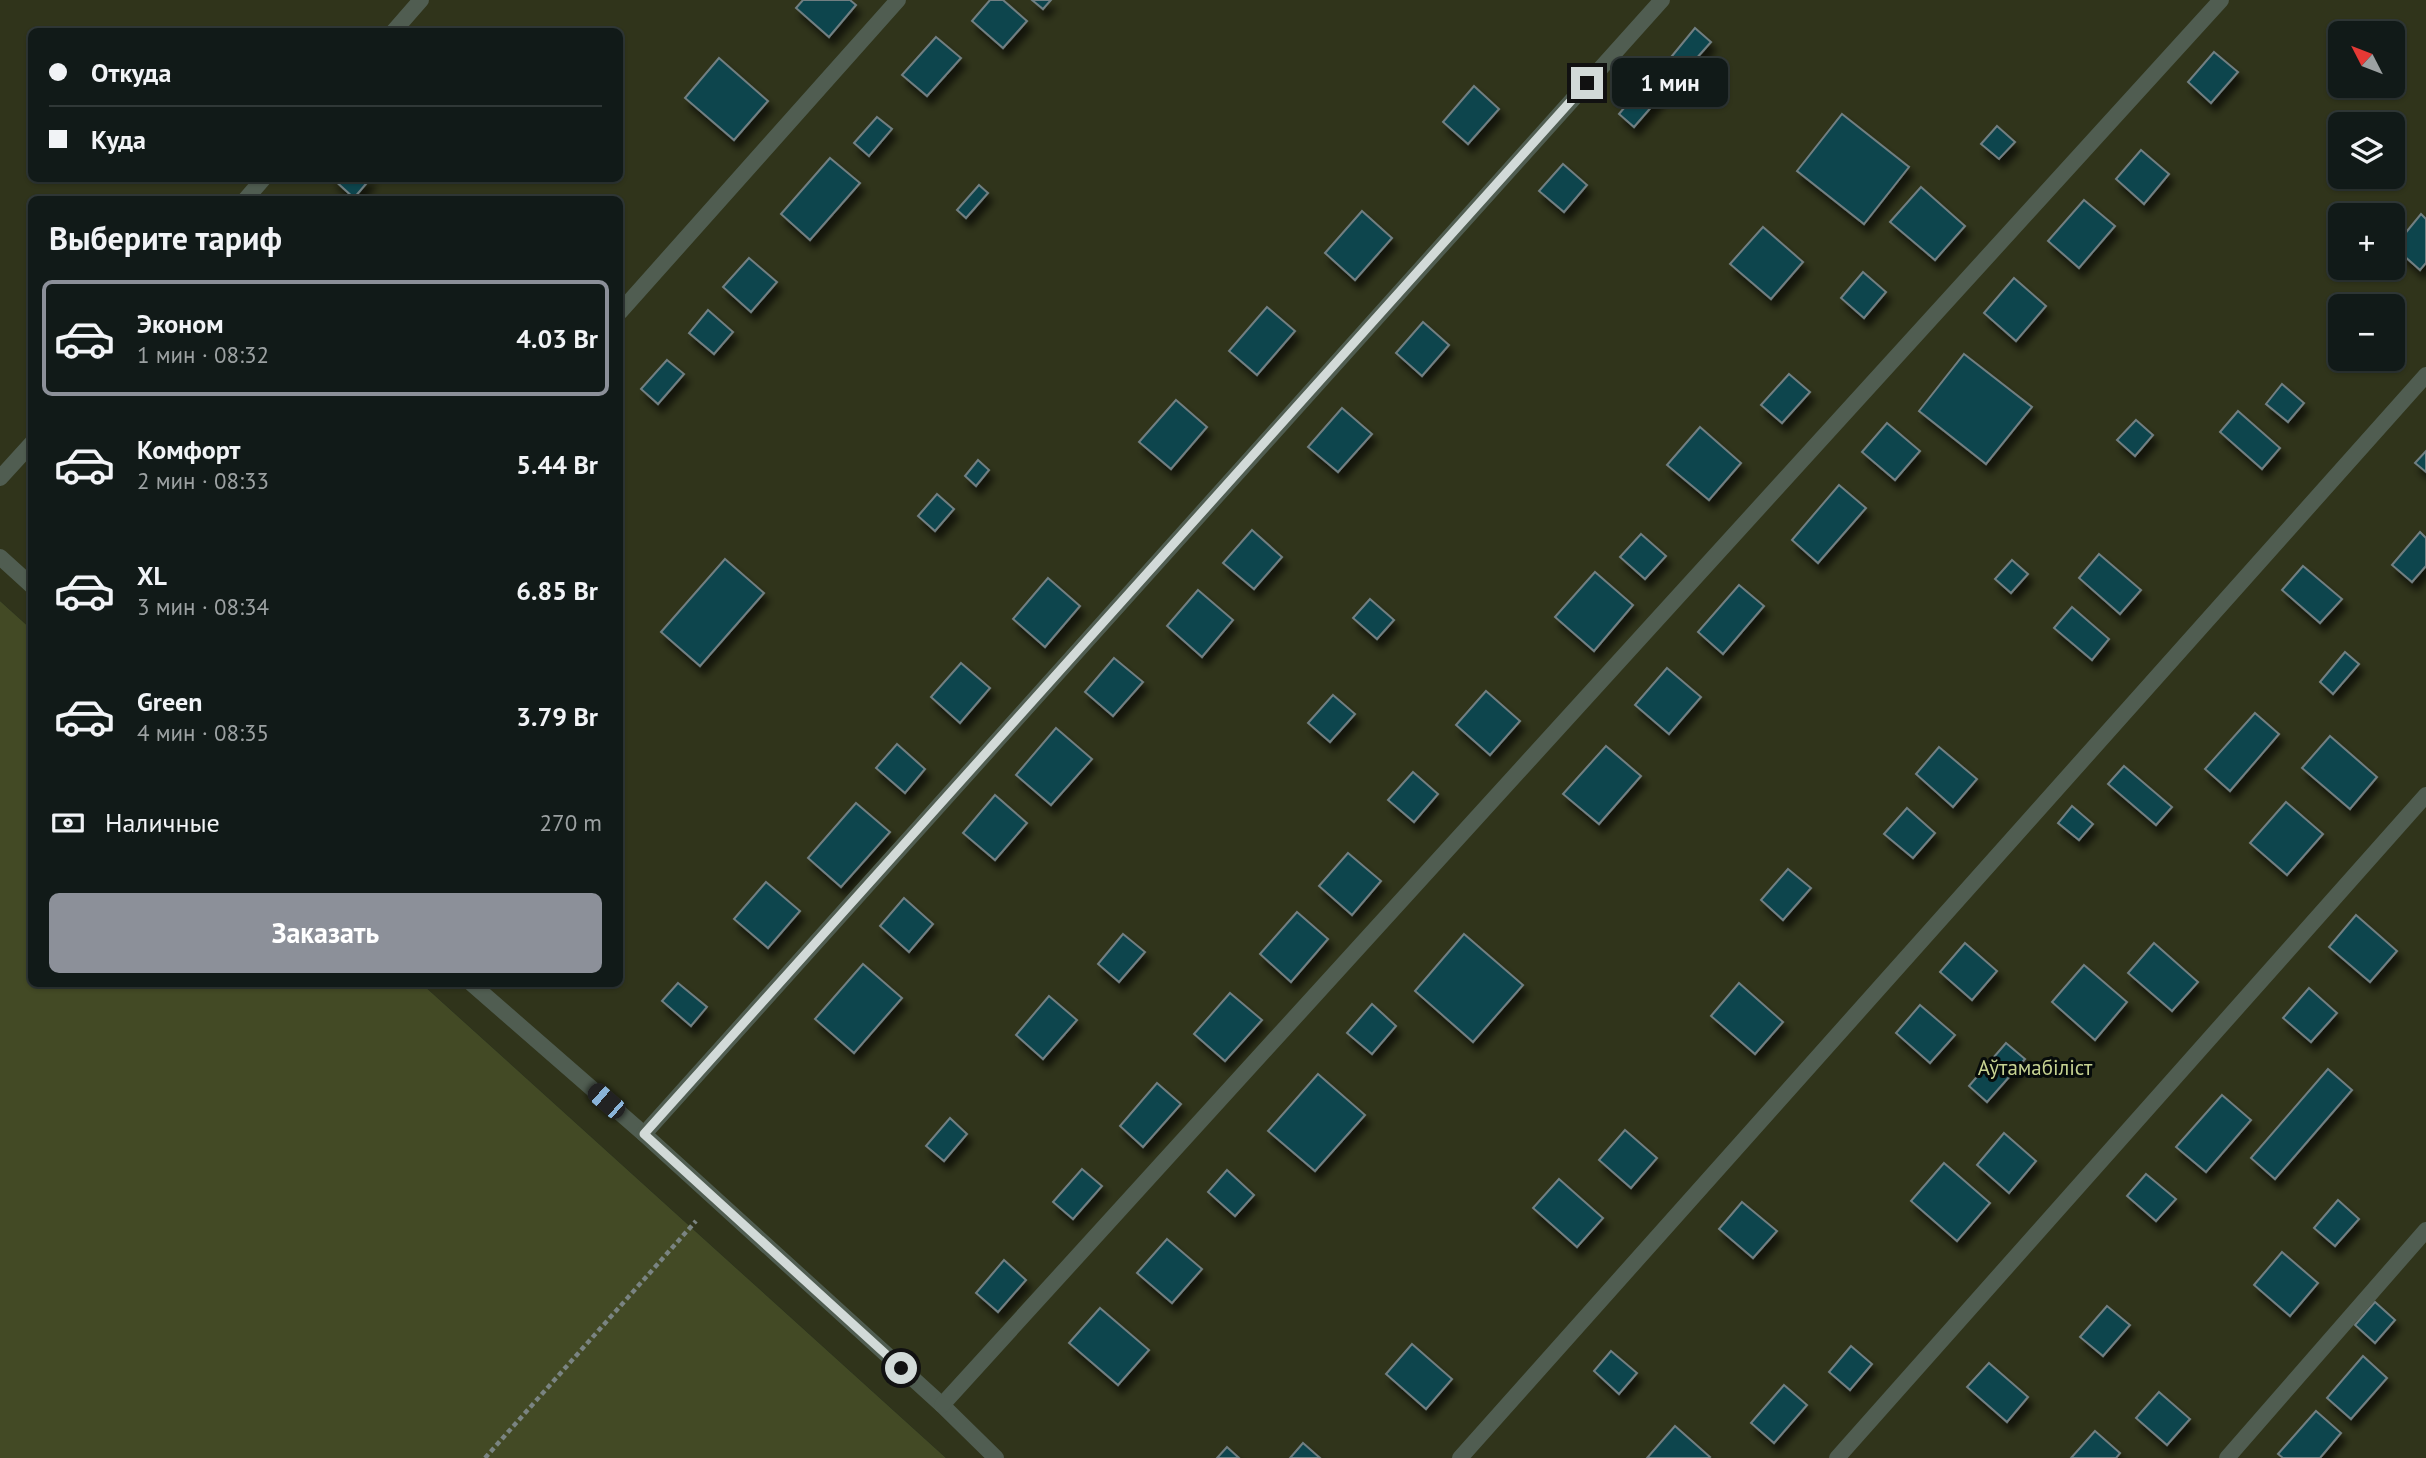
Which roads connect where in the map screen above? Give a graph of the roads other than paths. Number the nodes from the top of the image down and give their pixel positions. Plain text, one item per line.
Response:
1 (421, 0) edge
2 (898, 0) edge
3 (1662, 0) edge
4 (2221, 0) edge
5 (396, 28) edge
6 (261, 182) edge
7 (248, 196) edge
8 (623, 309) edge
9 (2426, 375) edge
10 (28, 447) edge
11 (0, 478) edge
12 (0, 557) edge
13 (28, 582) edge
14 (2426, 795) edge
15 (475, 987) edge
16 (644, 1134) junction
17 (2426, 1230) edge
18 (942, 1405) junction
19 (996, 1458) edge
20 (1460, 1458) edge
21 (1837, 1458) edge
22 (2227, 1458) edge

1 - 5 lane
2 - 8 lane
3 - 16 lane
4 - 18 lane
6 - 7 lane
9 - 20 lane
10 - 11 lane
12 - 13 lane
14 - 21 lane
15 - 16 lane
16 - 18 lane
17 - 22 lane
18 - 19 lane

